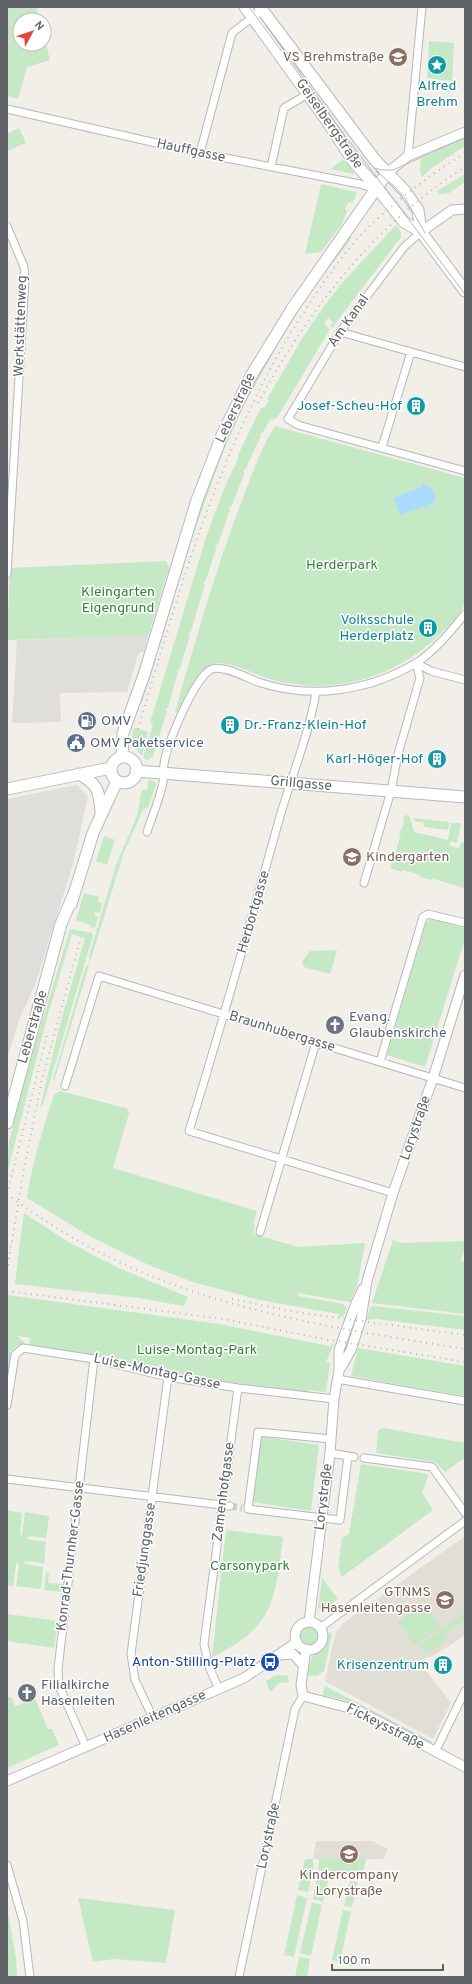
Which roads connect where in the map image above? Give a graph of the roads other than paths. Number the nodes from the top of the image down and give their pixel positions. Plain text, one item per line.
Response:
1 (245, 7) edge
2 (422, 7) edge
3 (261, 9) edge
4 (253, 17) junction
5 (308, 94) junction
6 (7, 109) edge
7 (465, 132) edge
8 (200, 153) junction
9 (408, 156) junction
10 (271, 167) junction
11 (387, 173) junction
12 (377, 188) junction
13 (465, 209) edge
14 (7, 226) edge
15 (421, 232) junction
16 (465, 291) edge
17 (340, 332) junction
18 (411, 352) junction
19 (465, 367) edge
20 (382, 448) junction
21 (465, 471) edge
22 (7, 574) edge
23 (465, 614) edge
24 (416, 663) junction
25 (465, 680) edge
26 (316, 692) junction
27 (122, 757) junction
28 (111, 768) junction
29 (136, 771) junction
30 (79, 774) junction
31 (163, 774) junction
32 (117, 781) junction
33 (290, 782) junction
34 (7, 789) edge
35 (391, 791) junction
36 (465, 797) edge
37 (101, 812) junction
38 (147, 832) dead end
39 (364, 883) dead end
40 (465, 924) edge
41 (465, 975) edge
42 (225, 1014) junction
43 (316, 1042) junction
44 (380, 1062) junction
45 (433, 1078) junction
46 (65, 1086) dead end
47 (465, 1088) edge
48 (7, 1123) edge
49 (281, 1158) junction
50 (393, 1193) junction
51 (260, 1232) dead end
52 (94, 1359) junction
53 (338, 1375) junction
54 (168, 1377) junction
55 (238, 1388) junction
56 (334, 1399) junction
57 (465, 1401) edge
58 (7, 1405) edge
59 (331, 1440) junction
60 (330, 1453) junction
61 (364, 1458) dead end
62 (7, 1479) edge
63 (79, 1487) junction
64 (152, 1497) junction
65 (226, 1506) junction
66 (465, 1513) edge
67 (322, 1518) junction
68 (465, 1521) edge
69 (309, 1622) junction
70 (320, 1628) junction
71 (297, 1642) junction
72 (306, 1649) junction
73 (279, 1655) junction
74 (303, 1665) junction
75 (219, 1689) junction
76 (465, 1692) edge
77 (303, 1696) junction
78 (153, 1718) junction
79 (86, 1747) junction
80 (435, 1752) junction
81 (465, 1767) edge
82 (7, 1781) edge
83 (7, 1865) edge
84 (30, 1977) edge
85 (238, 1977) edge

1 - 4 main road, Geiselbergstraße
2 - 9 street
3 - 4 street
3 - 11 main road, Geiselbergstraße
4 - 5 main road, Geiselbergstraße
4 - 8 street
5 - 10 street
5 - 12 main road, Geiselbergstraße
6 - 8 street, Hauffgasse
7 - 9 street, Leberstraße
8 - 10 street, Hauffgasse
9 - 11 street, Leberstraße
10 - 12 street, Hauffgasse
11 - 12 main road, Leberstraße
11 - 15 main road, Geiselbergstraße
12 - 15 main road, Geiselbergstraße
12 - 27 main road, Leberstraße
13 - 15 street
14 - 22 street, Werkstättenweg
15 - 16 main road, Geiselbergstraße
15 - 17 street, Am Kanal
17 - 18 street
17 - 20 street, Am Kanal
18 - 19 street
18 - 20 street
20 - 21 street
23 - 24 street
24 - 25 street
24 - 26 street
24 - 35 street
26 - 31 street
26 - 33 street, Herbortgasse
27 - 28 main road
27 - 29 main road
28 - 30 main road
28 - 32 main road
29 - 31 main road, Grillgasse
29 - 32 main road
30 - 34 main road
30 - 37 main road
31 - 33 main road, Grillgasse
31 - 38 street
32 - 37 main road, Leberstraße
33 - 35 main road, Grillgasse
33 - 42 street, Herbortgasse
35 - 36 main road, Grillgasse
35 - 39 street
37 - 48 main road, Leberstraße
40 - 44 street
41 - 45 street, Lorystraße
42 - 43 street, Braunhubergasse
42 - 46 street, Braunhubergasse
42 - 49 street, Herbortgasse
43 - 44 street, Braunhubergasse
43 - 49 street
44 - 45 street, Braunhubergasse
45 - 47 street, Braunhubergasse
45 - 50 street, Lorystraße
49 - 50 street
49 - 51 street
50 - 53 street, Lorystraße
52 - 54 street, Luise-Montag-Gasse
52 - 58 street, Luise-Montag-Gasse
52 - 63 street, Konrad-Thurnher-Gasse
53 - 56 street, Lorystraße
53 - 57 street
54 - 55 street, Luise-Montag-Gasse
54 - 64 street, Friedjunggasse
55 - 56 street, Luise-Montag-Gasse
55 - 65 street, Zamenhofgasse
56 - 59 street, Lorystraße
59 - 60 street, Lorystraße
59 - 67 street
60 - 67 street, Lorystraße
60 - 67 street
61 - 66 street
62 - 63 street
63 - 64 street
63 - 79 street, Konrad-Thurnher-Gasse
64 - 65 street
64 - 78 street, Friedjunggasse
65 - 75 street, Zamenhofgasse
67 - 69 street, Lorystraße
68 - 70 street
69 - 70 street
69 - 71 street
70 - 72 street
71 - 72 street
71 - 73 street, Hasenleitengasse
72 - 74 street
73 - 74 street
73 - 75 street, Hasenleitengasse
74 - 77 street
75 - 78 street, Hasenleitengasse
76 - 80 street
77 - 80 street, Fickeysstraße
77 - 85 street, Lorystraße
78 - 79 street, Hasenleitengasse
79 - 82 street, Hasenleitengasse
80 - 81 street, Fickeysstraße
83 - 84 street

